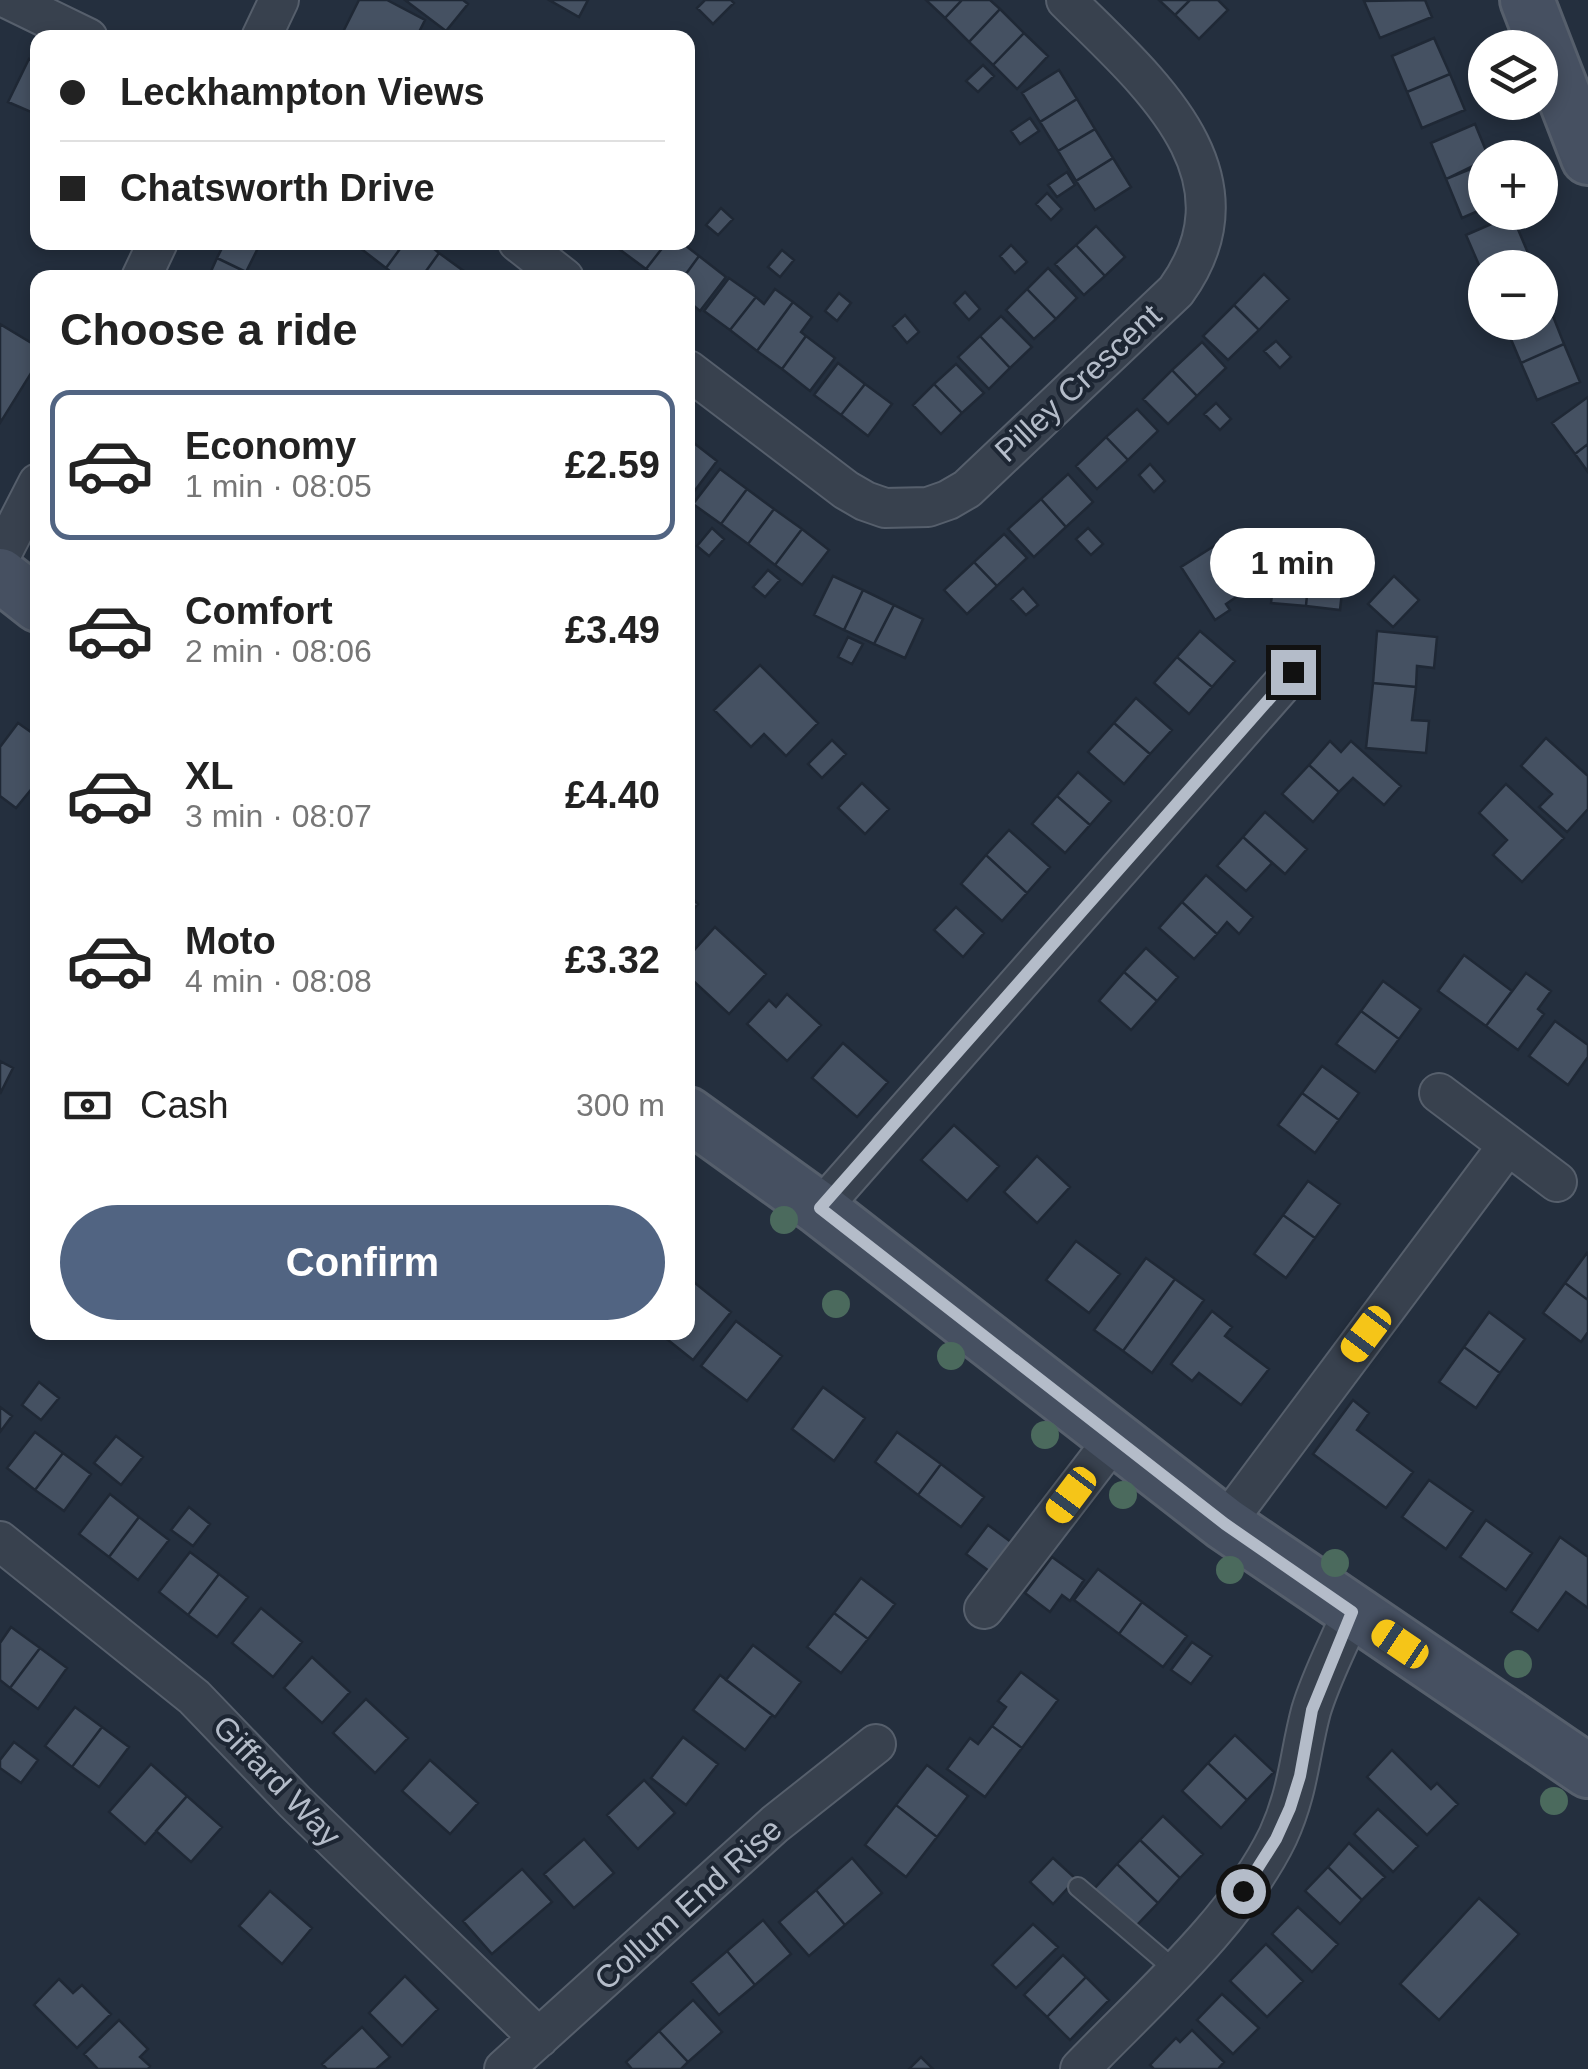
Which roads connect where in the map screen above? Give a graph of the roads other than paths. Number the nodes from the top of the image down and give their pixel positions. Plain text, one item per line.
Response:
1 (10, 0) edge
2 (280, 0) edge
3 (1066, 0) edge
4 (1527, 0) edge
5 (72, 30) edge
6 (265, 30) edge
7 (1588, 158) edge
8 (528, 250) edge
9 (554, 270) edge
10 (695, 375) edge
11 (30, 498) edge
12 (0, 557) edge
13 (0, 575) edge
14 (30, 599) edge
15 (1293, 672) dead end
16 (1439, 1093) dead end
17 (695, 1119) edge
18 (1508, 1144) junction
19 (1557, 1182) dead end
20 (820, 1208) junction
21 (1115, 1438) junction
22 (1225, 1524) junction
23 (0, 1542) edge
24 (984, 1609) dead end
25 (1352, 1612) junction
26 (876, 1744) dead end
27 (1588, 1771) edge
28 (1078, 1887) dead end
29 (1175, 1970) junction
30 (540, 2038) junction
31 (504, 2069) edge
32 (1080, 2069) edge

1 - 5 street
2 - 6 street
3 - 10 street, Pilley Crescent
4 - 7 street
8 - 9 street
11 - 12 street
13 - 14 street
15 - 20 street
16 - 18 street
17 - 20 street
18 - 19 street
18 - 22 street
20 - 21 street
21 - 22 street
21 - 24 street
22 - 25 street
23 - 30 street, Giffard Way
25 - 27 street
25 - 29 street
26 - 30 street, Collum End Rise
28 - 29 lane
29 - 32 street
30 - 31 street, Collum End Rise

